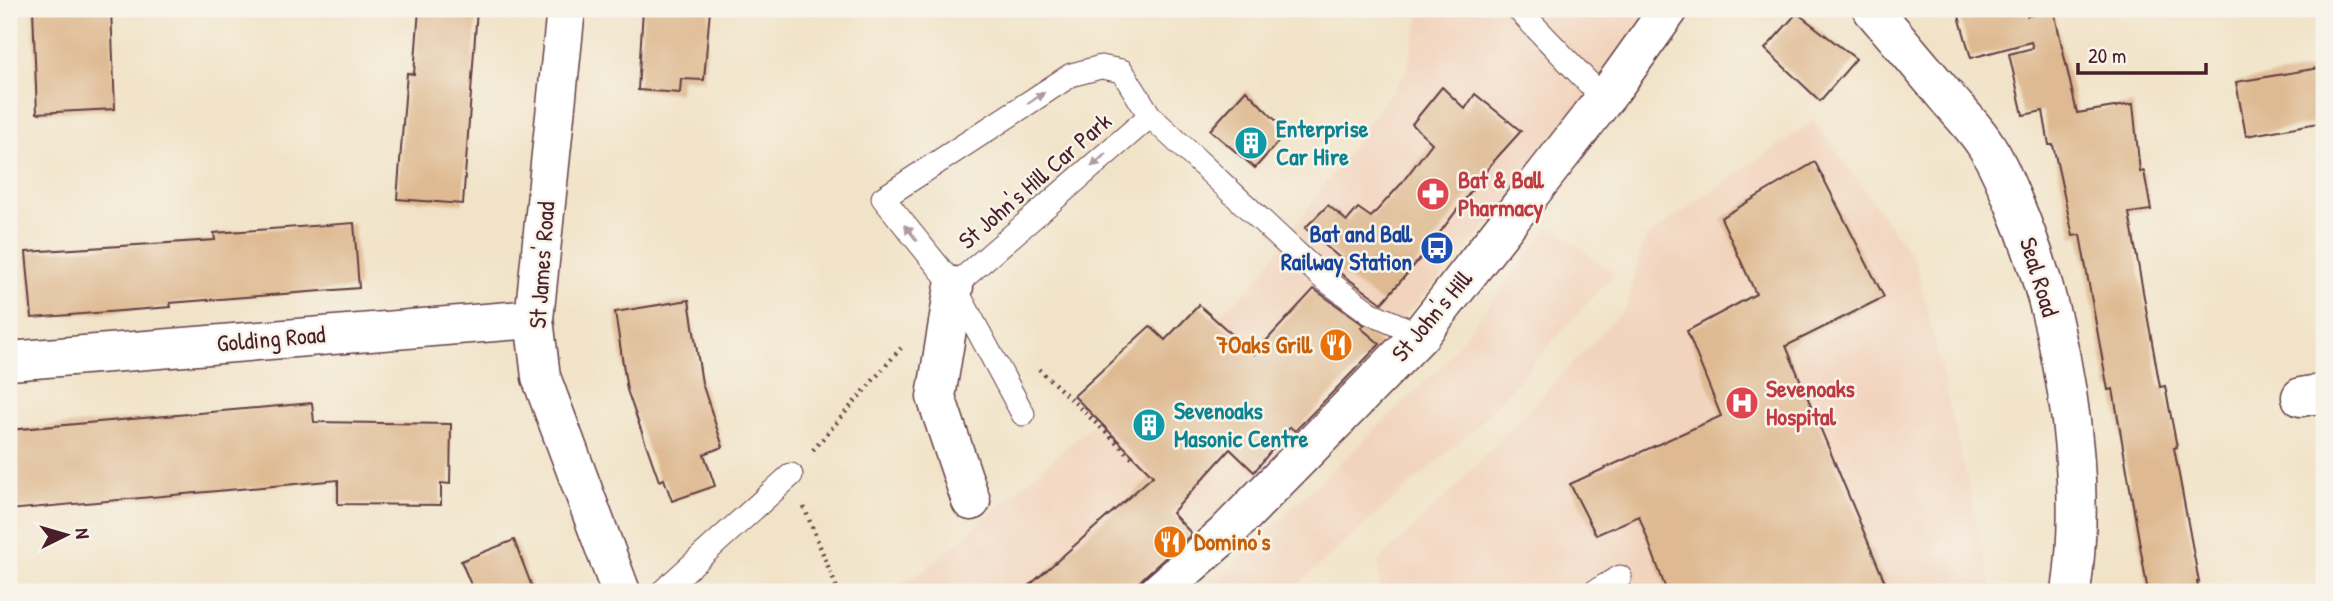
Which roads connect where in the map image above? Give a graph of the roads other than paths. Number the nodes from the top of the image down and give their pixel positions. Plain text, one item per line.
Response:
1 (566, 9) edge
2 (1518, 9) edge
3 (1669, 9) edge
4 (1872, 9) edge
5 (1604, 99) junction
6 (1150, 116) junction
7 (954, 286) junction
8 (534, 318) junction
9 (1420, 335) junction
10 (9, 361) edge
11 (1023, 414) dead end
12 (791, 475) road end
13 (971, 501) dead end
14 (1620, 577) dead end
15 (621, 592) edge
16 (663, 592) edge
17 (1159, 592) edge
18 (1594, 592) edge
19 (2071, 592) edge

1 - 8 main road, St James' Road
2 - 5 lane
3 - 5 main road, St John's Hill
4 - 19 main road, Seal Road
5 - 9 main road, St John's Hill
6 -> 7 lane, St John's Hill Car Park
7 -> 6 lane
6 - 9 lane
7 - 11 lane
7 - 13 main road
8 - 10 main road, Golding Road
8 - 15 main road, St James' Road
9 - 17 main road, St John's Hill
12 - 16 lane
14 - 18 lane

